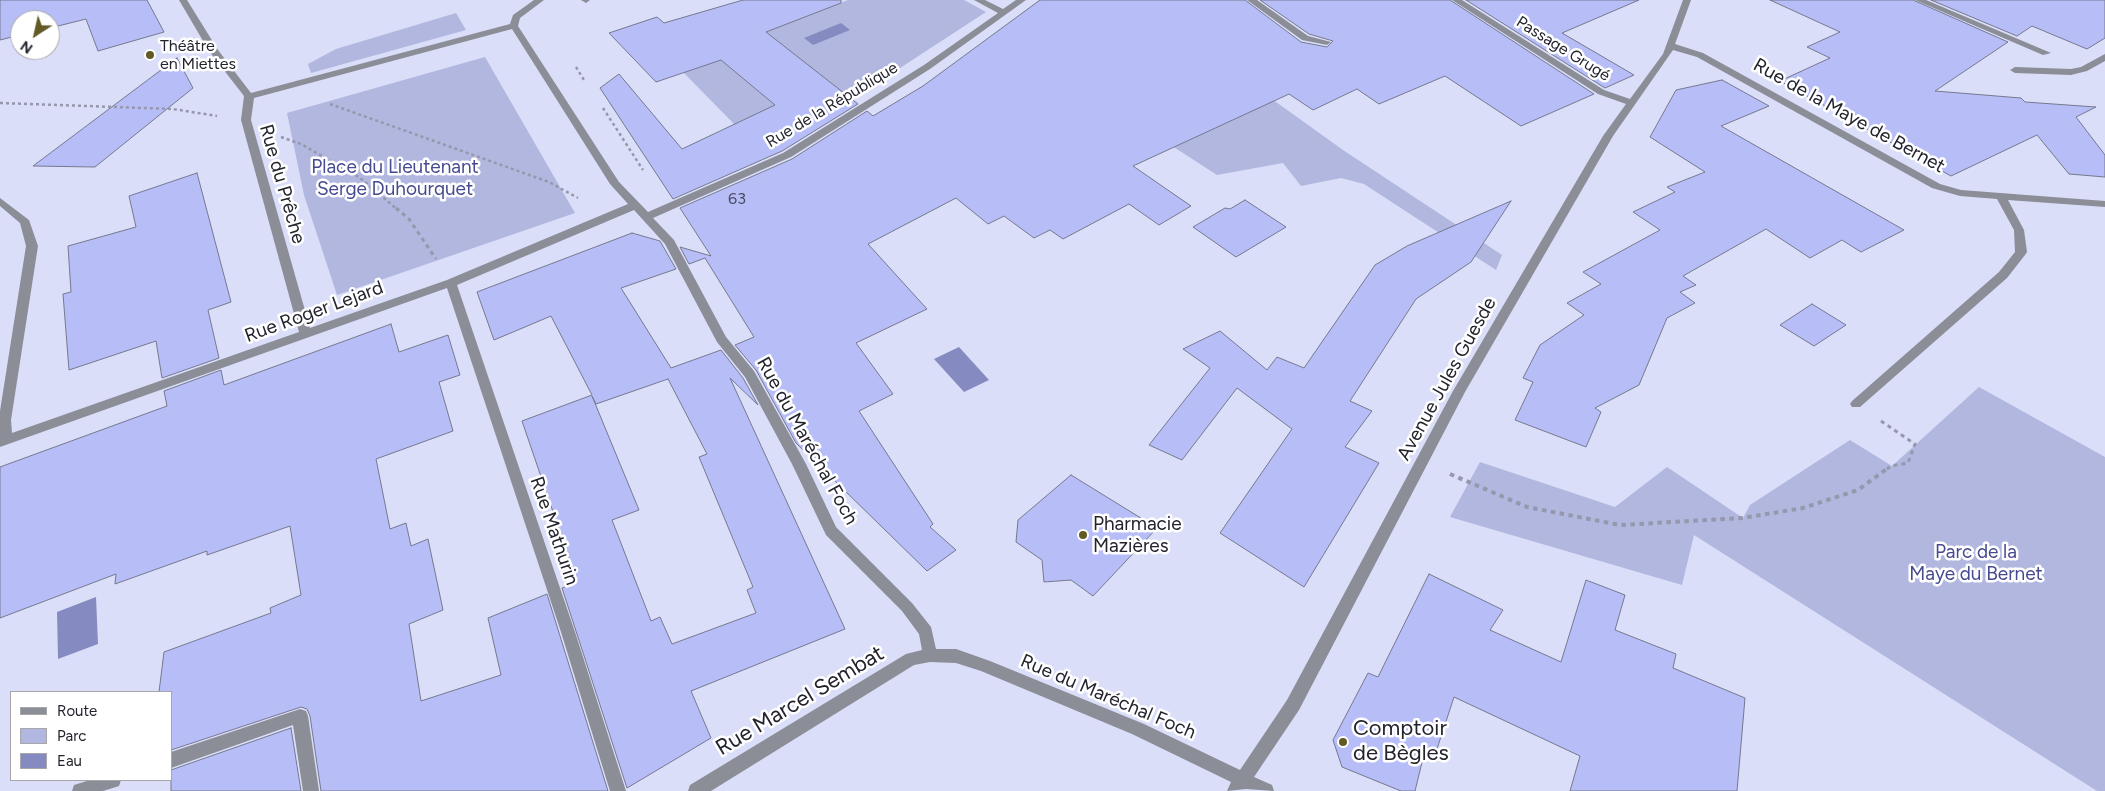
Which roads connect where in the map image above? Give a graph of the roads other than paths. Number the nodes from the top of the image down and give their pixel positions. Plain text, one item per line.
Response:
1 (183, 0) edge
2 (540, 0) edge
3 (978, 0) edge
4 (1022, 0) edge
5 (1251, 0) edge
6 (1456, 0) edge
7 (1687, 0) edge
8 (1920, 0) edge
9 (1004, 13) junction
10 (514, 26) junction
11 (1327, 42) dead end
12 (1671, 46) junction
13 (2046, 53) dead end
14 (2105, 57) edge
15 (2015, 70) dead end
16 (249, 96) junction
17 (1633, 103) junction
18 (2001, 197) junction
19 (0, 201) edge
20 (2105, 204) edge
21 (636, 205) junction
22 (647, 217) junction
23 (450, 283) junction
24 (306, 335) junction
25 (1856, 404) road end
26 (3, 441) edge
27 (930, 655) junction
28 (172, 760) edge
29 (110, 781) edge
30 (1239, 785) edge
31 (80, 791) edge
32 (311, 791) edge
33 (618, 791) edge
34 (696, 791) edge
35 (1266, 791) edge

1 - 16 street
2 - 10 street
3 - 9 street
4 - 9 street, Rue de la République
5 - 11 street
6 - 17 street, Passage Grugé
7 - 12 street, Avenue Jules Guesde
8 - 13 street
9 - 22 street, Rue de la République
10 - 16 street
10 - 21 street
12 - 17 street, Avenue Jules Guesde
12 - 18 street, Rue de la Maye de Bernet
14 - 15 street
16 - 24 street, Rue du Prêche
17 - 30 street, Avenue Jules Guesde
18 - 20 street, Rue de la Maye de Bernet
18 - 25 street
19 - 26 street
21 - 22 street, Rue du Maréchal Foch
21 - 23 street, Rue Roger Lejard
22 - 27 street, Rue du Maréchal Foch
23 - 24 street, Rue Roger Lejard
23 - 33 street, Rue Mathurin
24 - 26 street, Rue Roger Lejard
27 - 30 street, Rue du Maréchal Foch
27 - 34 street, Rue Marcel Sembat
28 - 32 street
29 - 31 street
30 - 35 street, Rue du Maréchal Foch

